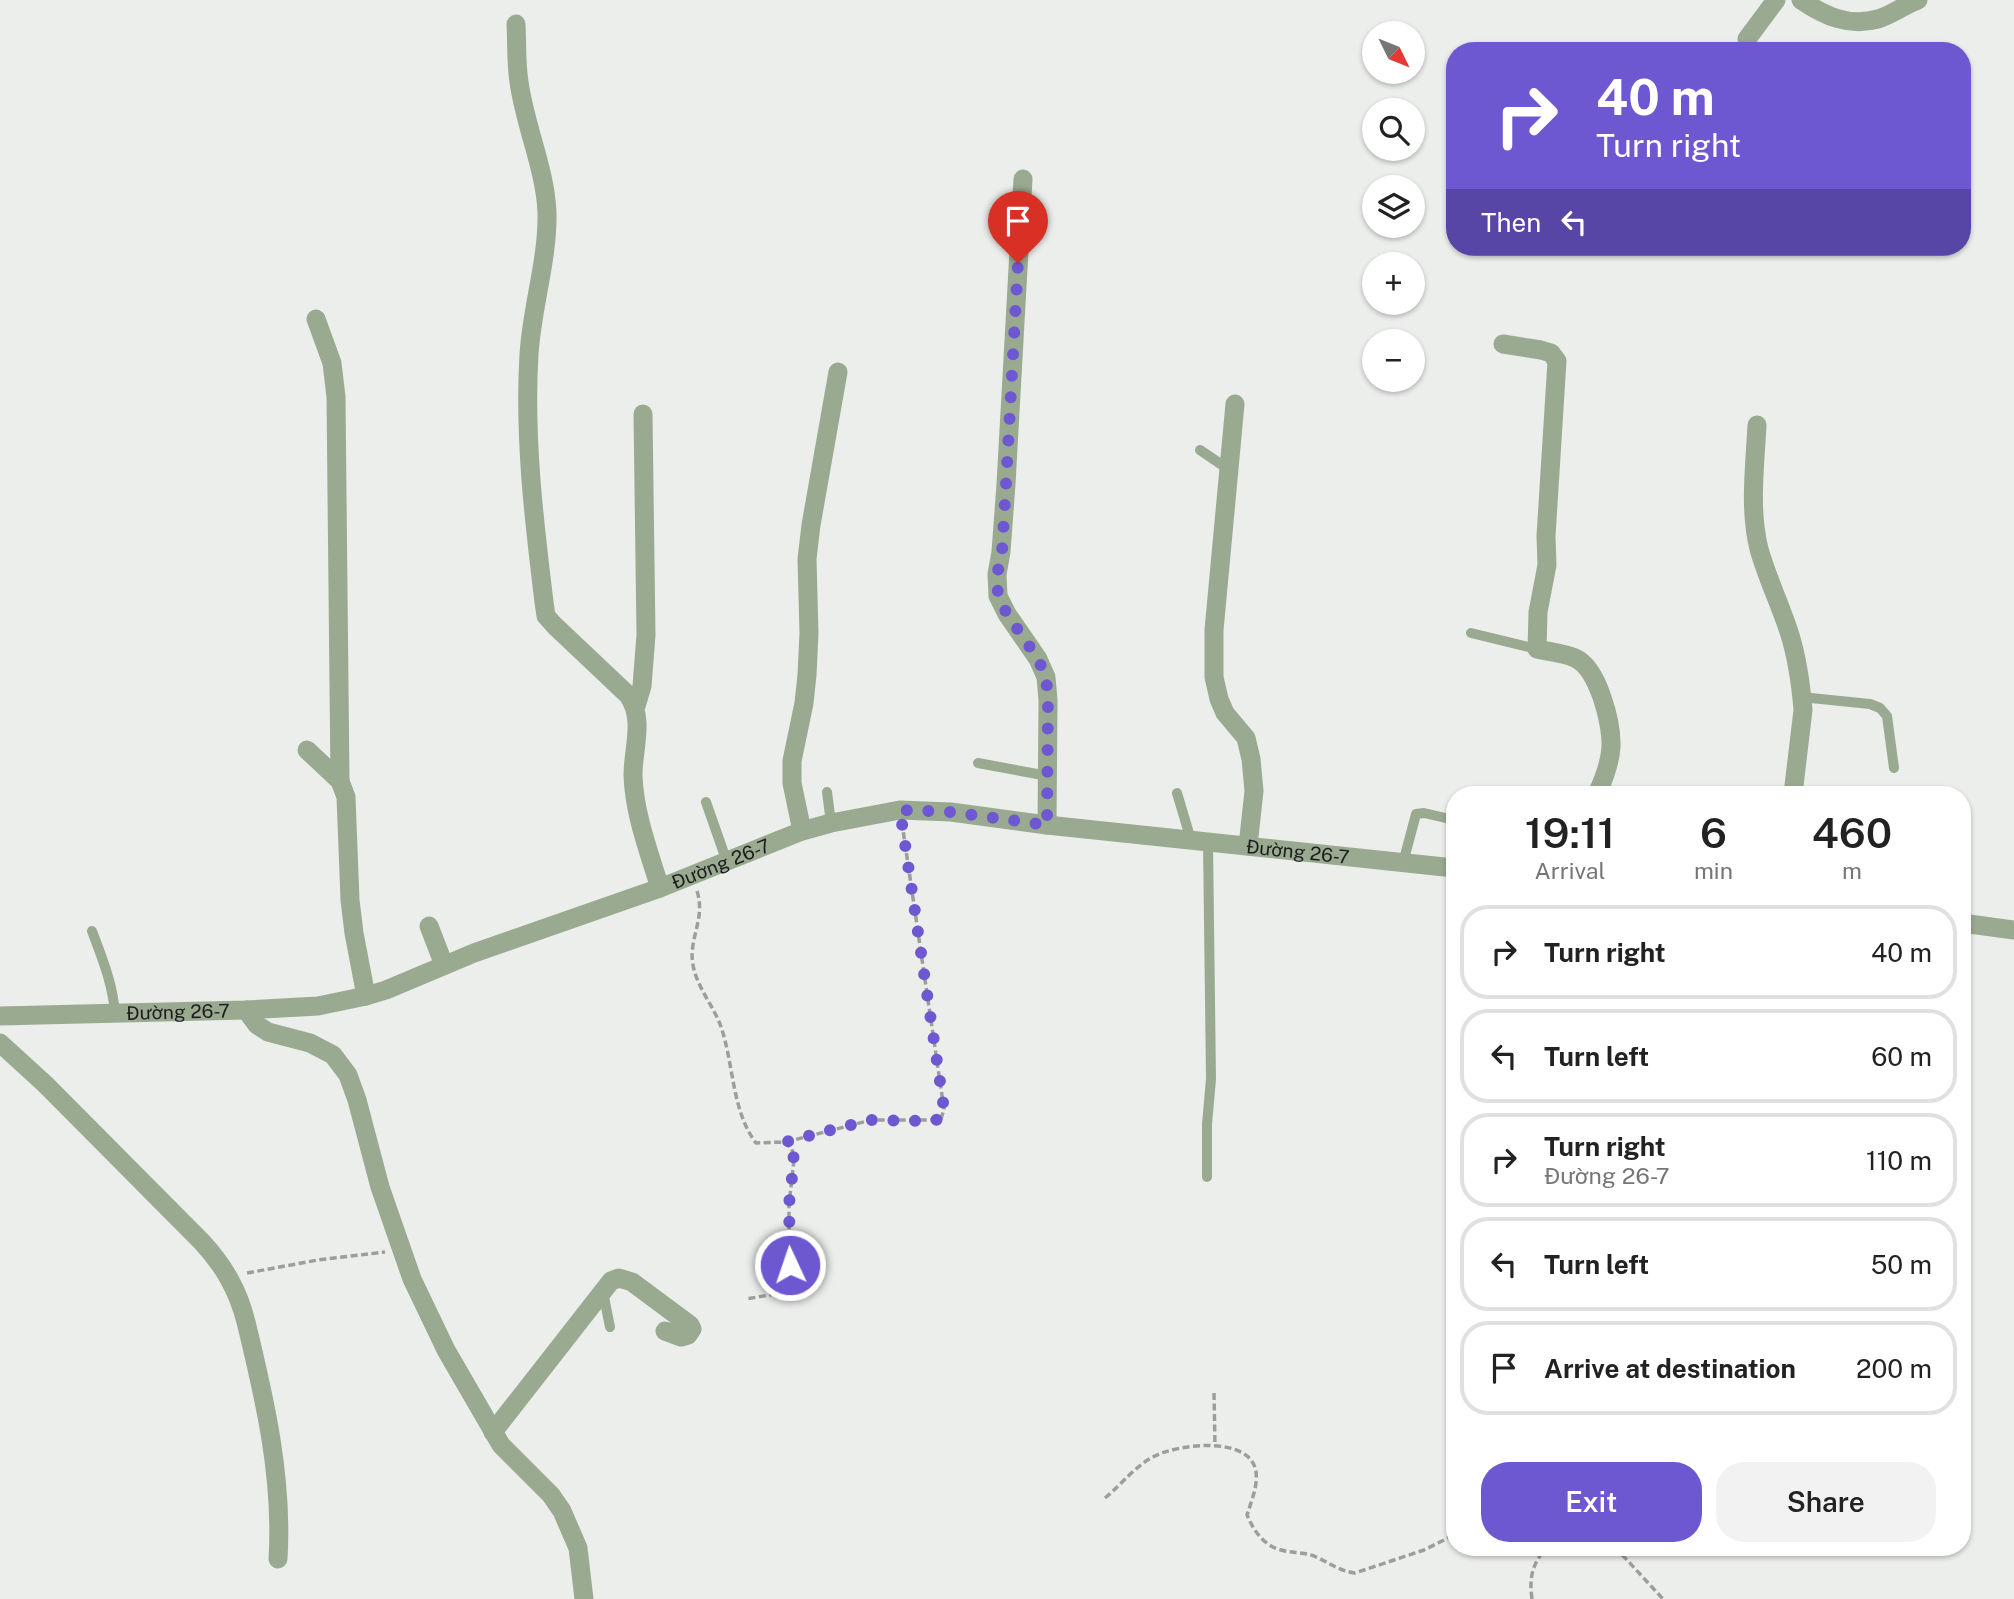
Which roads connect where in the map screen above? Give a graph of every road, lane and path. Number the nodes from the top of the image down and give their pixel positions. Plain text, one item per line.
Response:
1 (1776, 0) edge
2 (1801, 0) edge
3 (1918, 0) edge
4 (516, 24) dead end
5 (1746, 39) dead end
6 (1023, 180) dead end
7 (316, 319) dead end
8 (1503, 344) dead end
9 (838, 372) dead end
10 (1235, 404) dead end
11 (643, 414) dead end
12 (1757, 425) dead end
13 (1200, 450) dead end
14 (1229, 469) junction
15 (1471, 633) dead end
16 (1538, 649) junction
17 (1801, 697) junction
18 (636, 706) junction
19 (307, 750) dead end
20 (978, 763) dead end
21 (1894, 768) dead end
22 (1048, 776) junction
23 (340, 781) junction
24 (1601, 786) edge
25 (1794, 786) edge
26 (827, 792) dead end
27 (1177, 793) dead end
28 (706, 802) dead end
29 (900, 810) junction
30 (1446, 818) edge
31 (831, 823) junction
32 (1047, 825) junction
33 (802, 831) junction
34 (1199, 841) junction
35 (1248, 846) junction
36 (727, 862) junction
37 (1402, 864) junction
38 (1446, 867) edge
39 (692, 876) junction
40 (660, 888) junction
41 (1971, 924) edge
42 (429, 926) dead end
43 (2014, 930) edge
44 (92, 931) dead end
45 (444, 965) junction
46 (366, 996) junction
47 (246, 1010) junction
48 (115, 1014) junction
49 (0, 1016) edge
50 (0, 1042) edge
51 (785, 1142) junction
52 (1207, 1177) dead end
53 (401, 1250) junction
54 (230, 1277) junction
55 (602, 1292) junction
56 (746, 1299) dead end
57 (610, 1327) dead end
58 (665, 1331) dead end
59 (1214, 1393) dead end
60 (493, 1433) junction
61 (1215, 1446) junction
62 (1105, 1498) dead end
63 (1446, 1539) edge
64 (1540, 1556) edge
65 (1623, 1556) edge
66 (278, 1559) dead end
67 (583, 1599) edge
68 (1532, 1599) edge
69 (1663, 1599) edge

1 - 5 street
2 - 3 street
4 - 18 street
6 - 22 street
7 - 23 street
8 - 16 street
9 - 33 street
10 - 14 street
11 - 18 street
12 - 17 street
13 - 14 lane
14 - 35 street
15 - 16 lane
16 - 24 street
17 - 21 lane
17 - 25 street
18 - 40 street
19 - 23 street
20 - 22 lane
22 - 32 street
23 - 46 street
26 - 31 lane
27 - 34 lane
28 - 36 lane
29 - 31 street, Đường 26-7
29 - 32 street, Đường 26-7
29 - 51 path
30 - 37 lane
31 - 33 street, Đường 26-7
32 - 34 street, Đường 26-7
33 - 36 street, Đường 26-7
34 - 35 street, Đường 26-7
34 - 52 lane
35 - 37 street, Đường 26-7
36 - 39 street, Đường 26-7
37 - 38 street, Đường 26-7
39 - 40 street, Đường 26-7
39 - 51 path
40 - 45 street, Đường 26-7
41 - 43 street
42 - 45 street
44 - 48 lane
45 - 46 street, Đường 26-7
46 - 47 street, Đường 26-7
47 - 48 street, Đường 26-7
47 - 53 street
48 - 49 street, Đường 26-7
50 - 54 street
51 - 56 path
53 - 54 path
53 - 60 street
54 - 66 street
55 - 57 lane
55 - 58 street
55 - 60 street
59 - 61 path
60 - 67 street
61 - 62 path
61 - 63 path
64 - 68 path
65 - 69 path

